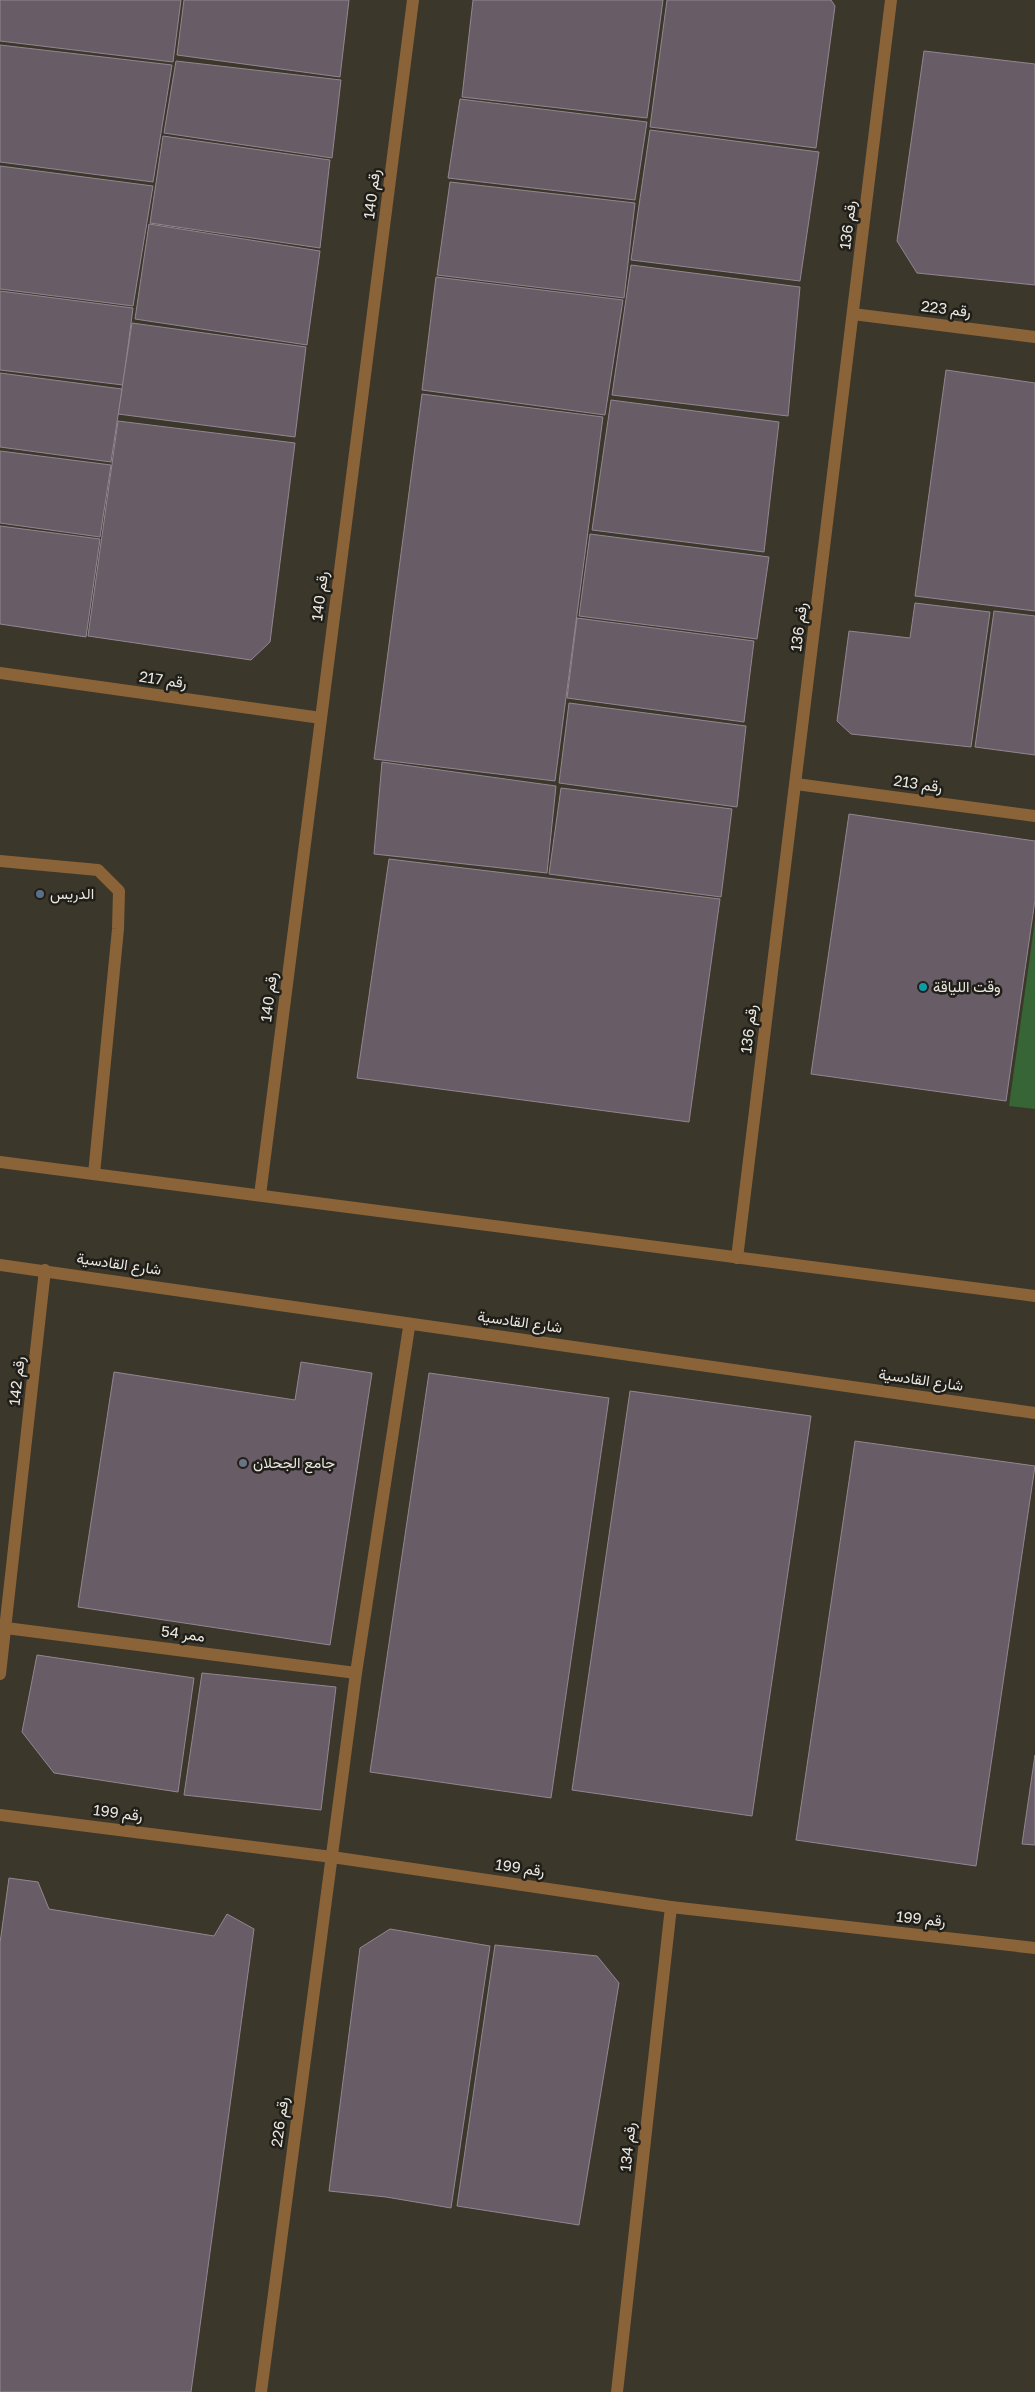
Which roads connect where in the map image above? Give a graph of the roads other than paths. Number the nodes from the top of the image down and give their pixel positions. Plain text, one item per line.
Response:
1 (413, 0) edge
2 (891, 0) edge
3 (853, 314) junction
4 (1035, 337) edge
5 (0, 674) edge
6 (321, 718) junction
7 (796, 784) junction
8 (1035, 816) edge
9 (0, 861) edge
10 (0, 1162) edge
11 (94, 1174) junction
12 (260, 1195) junction
13 (737, 1258) junction
14 (0, 1265) edge
15 (45, 1270) junction
16 (1035, 1296) edge
17 (409, 1326) dead end
18 (1035, 1412) edge
19 (6, 1628) junction
20 (356, 1673) junction
21 (0, 1674) edge
22 (0, 1815) edge
23 (332, 1857) junction
24 (671, 1906) junction
25 (1035, 1948) edge
26 (261, 2392) edge
27 (617, 2392) edge

1 - 6 street, رقم 140
2 - 3 street, رقم 136
3 - 4 street, رقم 223
3 - 7 street, رقم 136
5 - 6 street, رقم 217
6 - 12 street, رقم 140
7 - 8 street, رقم 213
7 - 13 street, رقم 136
9 - 11 street
10 - 11 street
11 - 12 street
12 - 13 street
13 - 16 street
14 - 15 street, شارع القادسية
15 - 18 street, شارع القادسية
15 - 19 street, رقم 142
17 - 20 street
19 - 20 street, ممر 54
19 - 21 street, رقم 142
20 - 23 street
22 - 23 street, رقم 199
23 - 24 street, رقم 199
23 - 26 street, رقم 226
24 - 25 street, رقم 199
24 - 27 street, رقم 134

